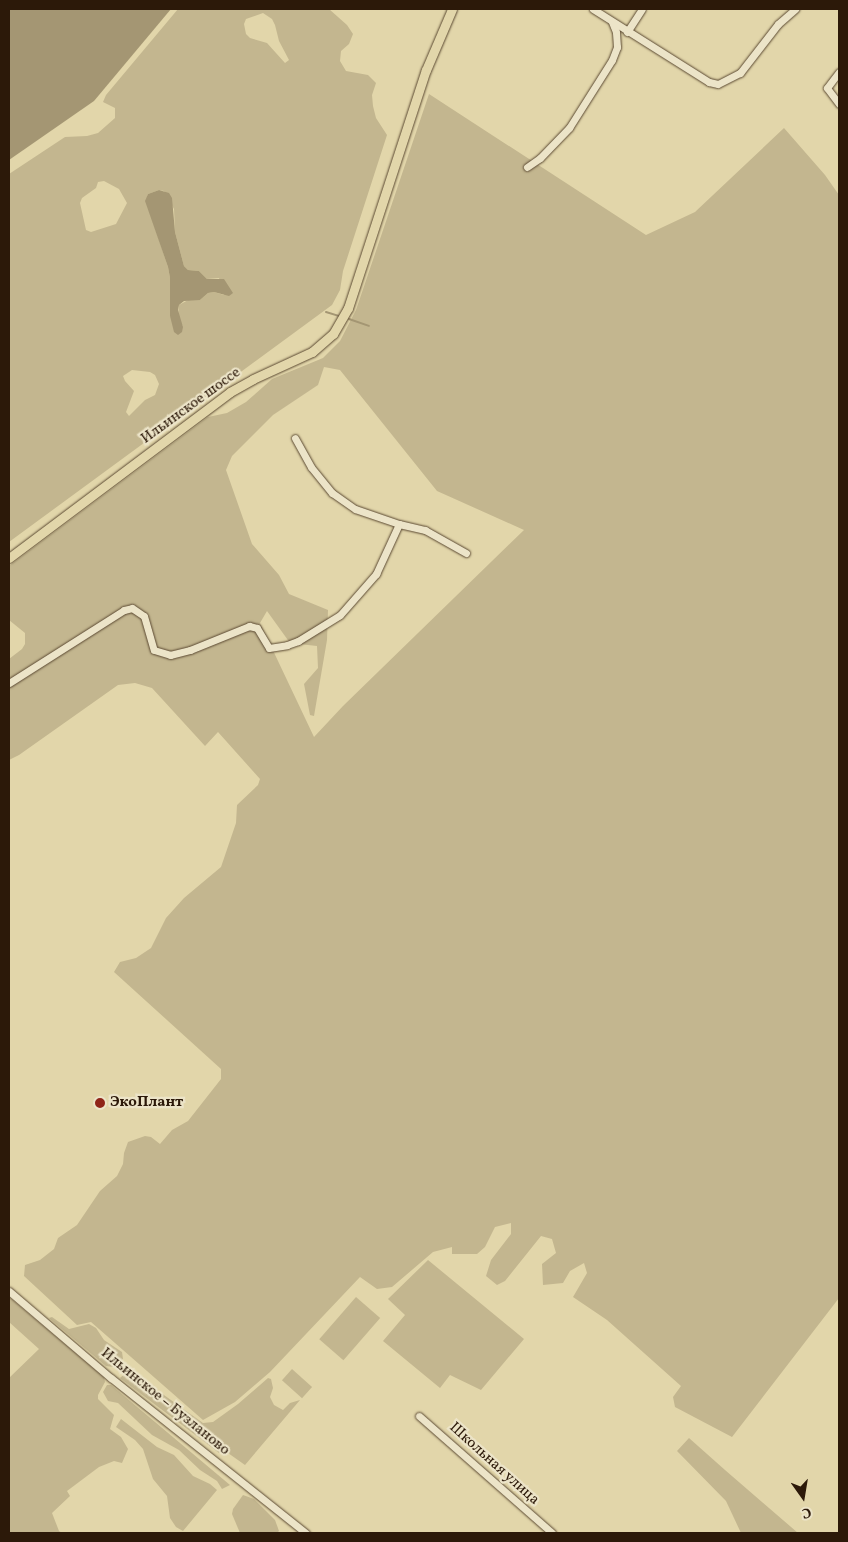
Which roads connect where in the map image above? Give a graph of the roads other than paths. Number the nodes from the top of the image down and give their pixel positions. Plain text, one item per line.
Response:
1 (452, 9) edge
2 (593, 9) edge
3 (642, 9) edge
4 (795, 9) edge
5 (612, 21) junction
6 (627, 32) junction
7 (839, 72) edge
8 (839, 104) edge
9 (527, 167) dead end
10 (295, 438) dead end
11 (400, 524) junction
12 (466, 553) dead end
13 (9, 558) edge
14 (9, 683) edge
15 (9, 1291) edge
16 (419, 1416) dead end
17 (306, 1533) edge
18 (552, 1533) edge

1 - 13 main road, Ильинское шоссе
2 - 5 street
3 - 6 street
4 - 6 street
5 - 6 street
5 - 9 street
7 - 8 street
10 - 11 street
11 - 12 street
11 - 14 street
15 - 17 street, Ильинское – Бузланово
16 - 18 street, Школьная улица

